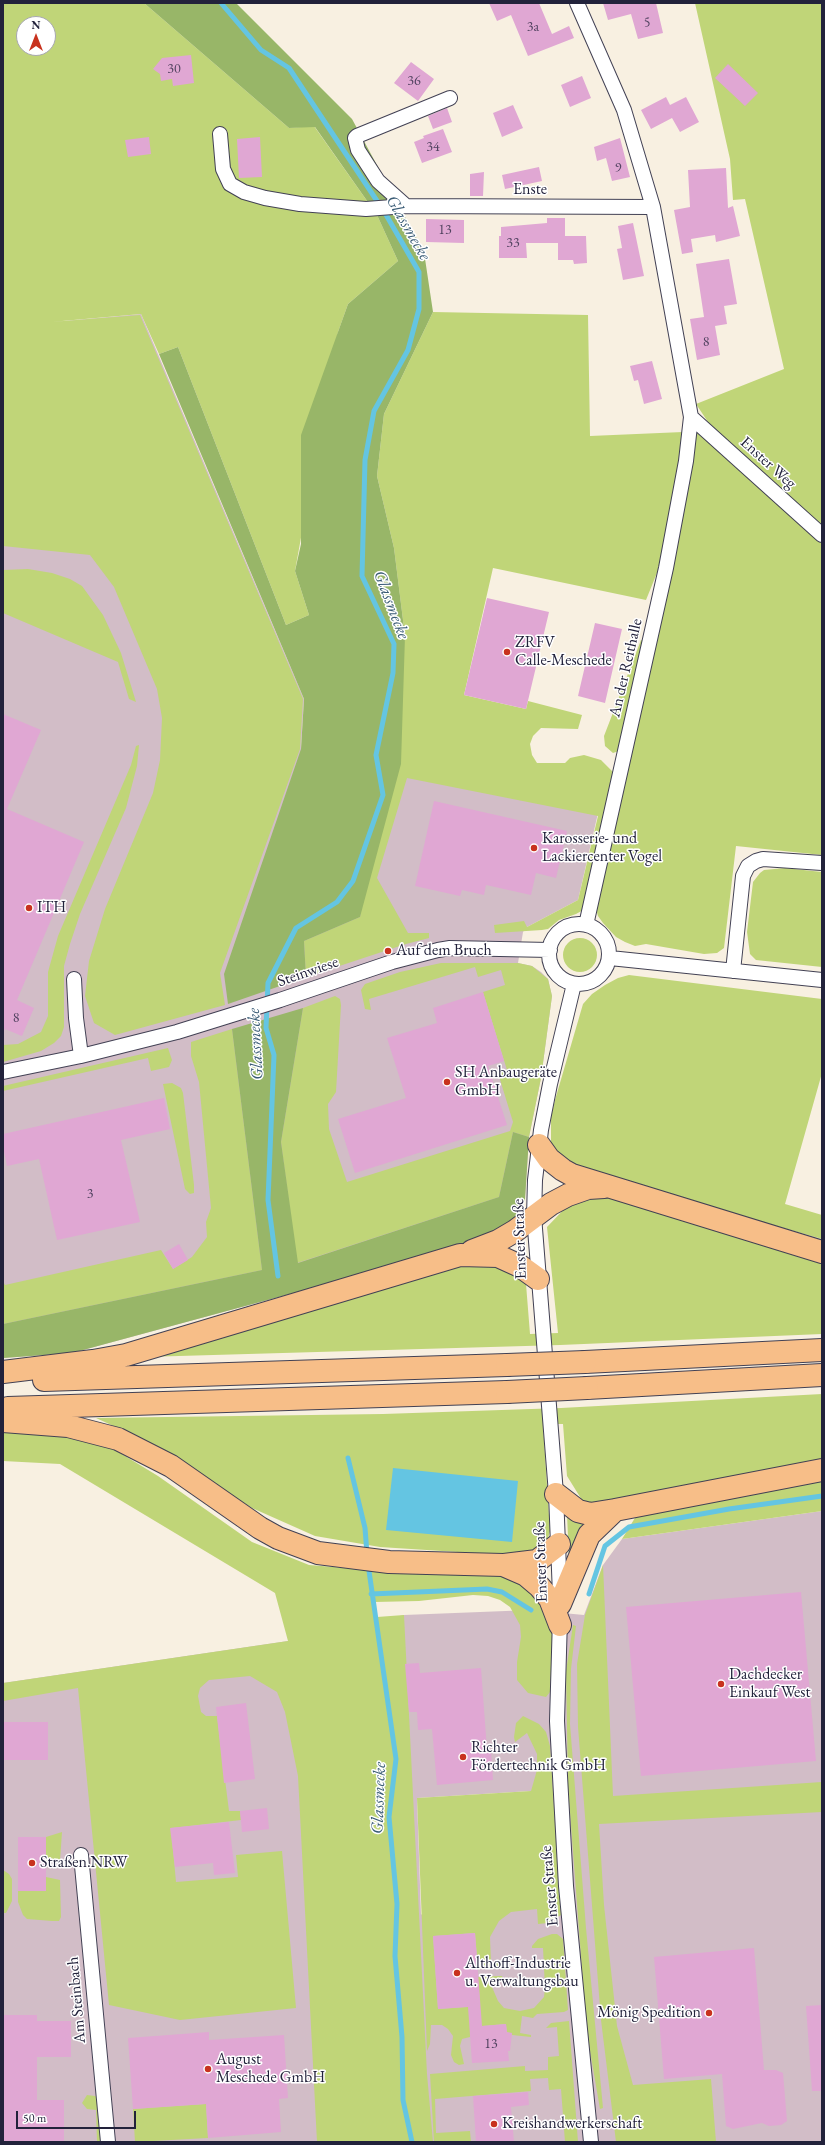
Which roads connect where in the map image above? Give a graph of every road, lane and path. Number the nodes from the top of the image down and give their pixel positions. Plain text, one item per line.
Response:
1 (577, 3) edge
2 (450, 98) dead end
3 (220, 134) dead end
4 (406, 206) junction
5 (653, 207) junction
6 (690, 417) junction
7 (822, 535) edge
8 (822, 863) edge
9 (586, 925) junction
10 (550, 950) junction
11 (610, 958) junction
12 (733, 971) junction
13 (74, 979) dead end
14 (822, 980) edge
15 (574, 984) junction
16 (81, 1056) junction
17 (3, 1072) edge
18 (539, 1144) junction
19 (610, 1186) junction
20 (534, 1216) junction
21 (822, 1252) edge
22 (460, 1255) junction
23 (538, 1279) junction
24 (822, 1350) edge
25 (3, 1372) edge
26 (822, 1375) edge
27 (3, 1381) edge
28 (3, 1409) edge
29 (3, 1421) edge
30 (822, 1470) edge
31 (556, 1494) junction
32 (615, 1510) junction
33 (558, 1544) junction
34 (503, 1565) junction
35 (560, 1614) junction
36 (81, 1855) dead end
37 (108, 2142) edge
38 (591, 2142) edge

1 - 5 street
2 - 4 street
3 - 4 street, Enste
4 - 5 street, Enste
5 - 6 street
6 - 7 street, Enster Weg
6 - 9 street, An der Reithalle
8 - 12 street
9 - 10 street
9 - 11 street
10 - 15 street
10 - 16 street, Steinwiese
11 - 12 street
11 - 15 street
12 - 14 street
13 - 16 street
15 - 18 street, Enster Straße
16 - 17 street, Steinwiese
18 - 19 highway
18 - 20 street, Enster Straße
19 - 20 highway
19 - 21 highway
20 - 22 highway
20 - 23 street, Enster Straße
22 - 23 highway
22 - 25 highway
23 - 31 street, Enster Straße
24 - 27 highway, bridge
26 - 28 highway, bridge
29 - 34 highway
30 - 32 highway
31 - 32 highway
31 - 33 street, Enster Straße
32 - 35 highway
33 - 34 highway
33 - 35 street, Enster Straße
34 - 35 highway
35 - 38 street, Enster Straße
36 - 37 street, Am Steinbach

